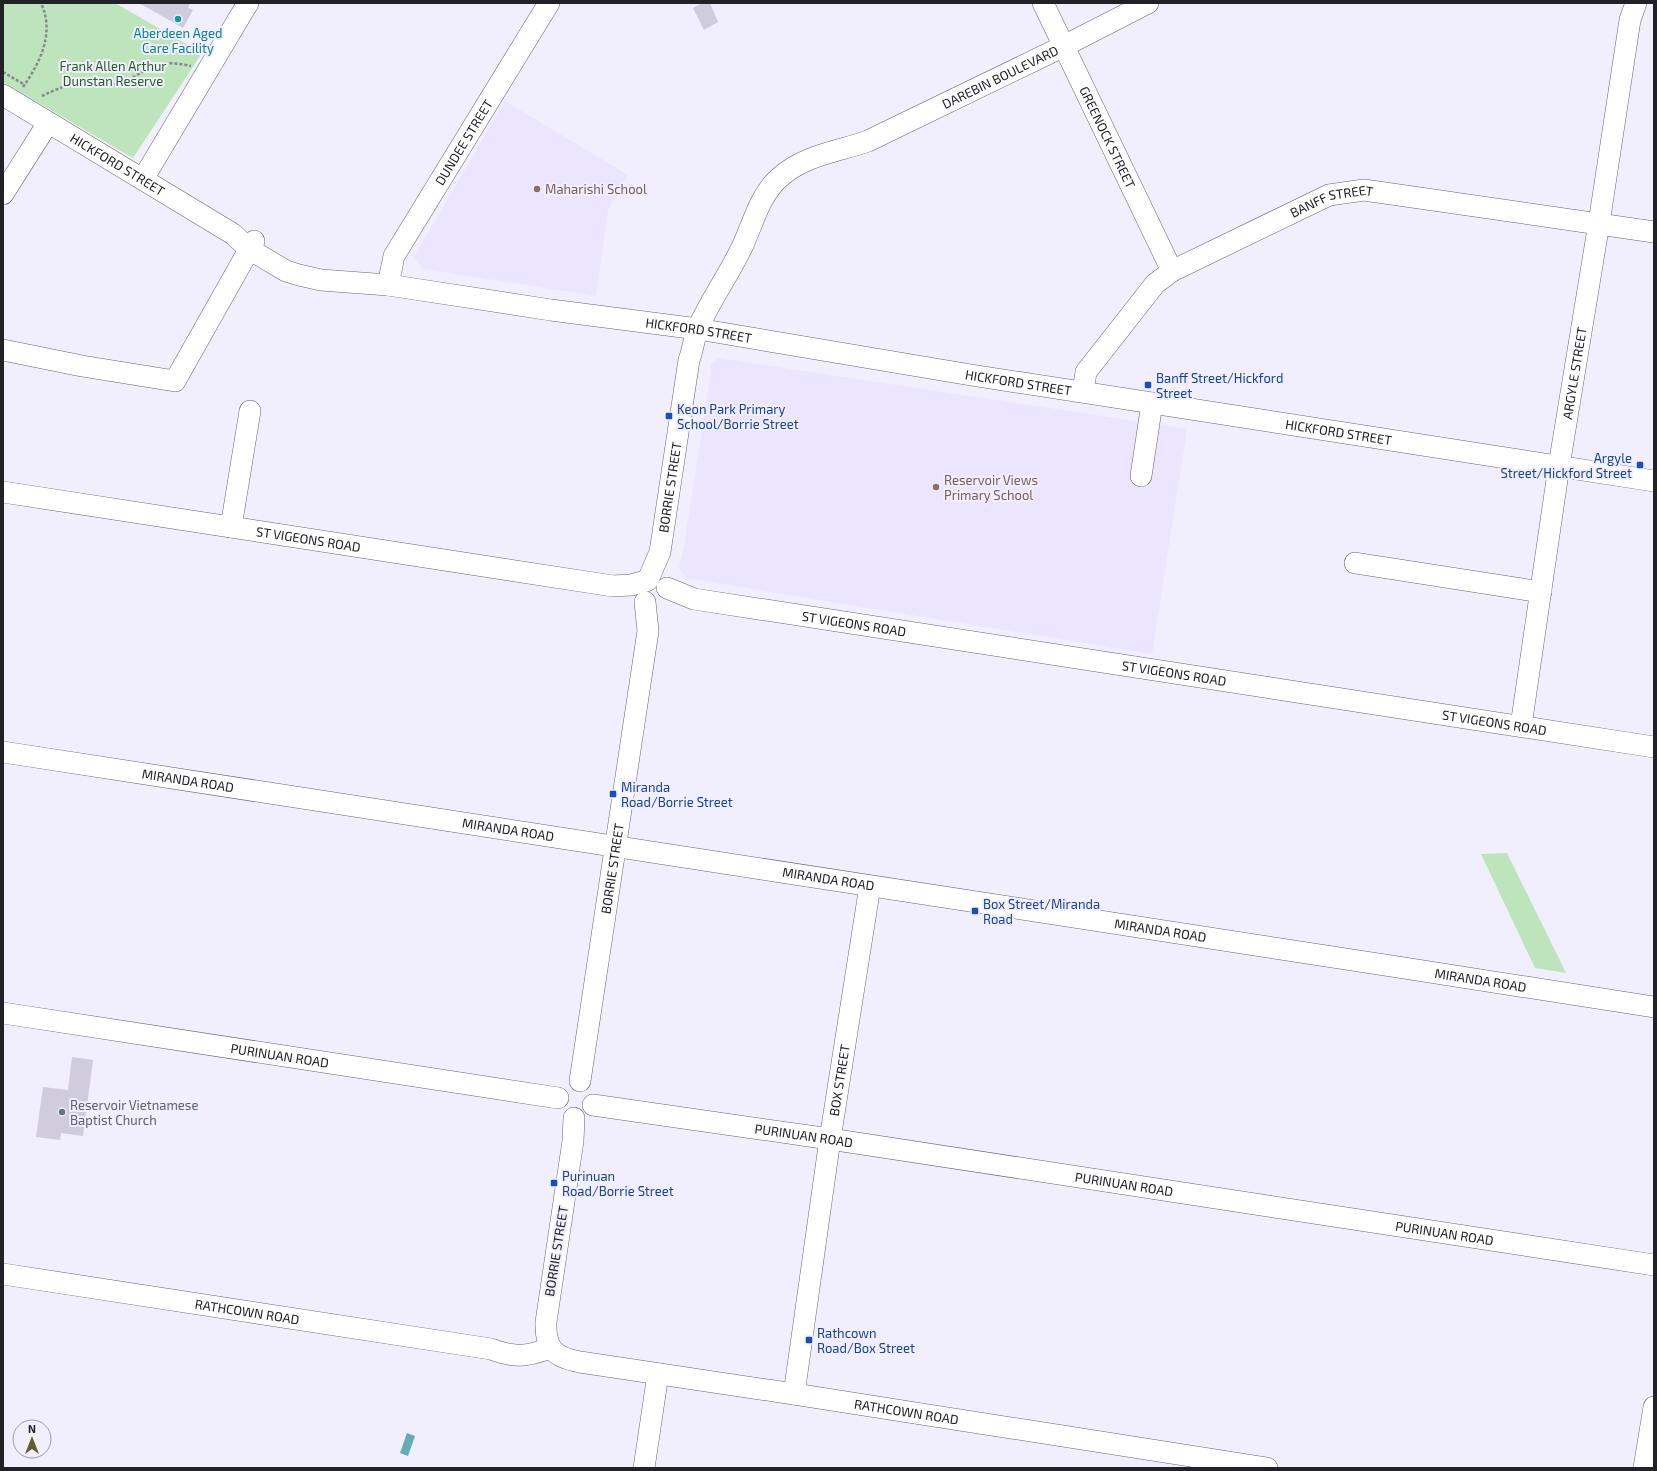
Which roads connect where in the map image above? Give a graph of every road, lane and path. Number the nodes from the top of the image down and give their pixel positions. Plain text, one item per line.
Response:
1 (41, 3) edge
2 (248, 3) edge
3 (549, 3) edge
4 (1043, 3) edge
5 (1148, 3) edge
6 (1631, 9) edge
7 (1064, 46) junction
8 (3, 72) edge
9 (205, 73) junction
10 (3, 95) edge
11 (42, 96) dead end
12 (48, 123) junction
13 (143, 179) junction
14 (3, 194) edge
15 (1599, 223) junction
16 (1654, 232) edge
17 (252, 245) junction
18 (1172, 271) junction
19 (386, 285) junction
20 (698, 329) junction
21 (3, 350) edge
22 (1083, 391) junction
23 (1152, 403) junction
24 (250, 411) dead end
25 (1559, 466) junction
26 (1141, 476) dead end
27 (1654, 481) edge
28 (3, 492) edge
29 (231, 527) junction
30 (1355, 563) dead end
31 (654, 592) junction
32 (1541, 592) junction
33 (1521, 726) junction
34 (1654, 747) edge
35 (3, 752) edge
36 (615, 845) junction
37 (870, 886) junction
38 (1654, 1007) edge
39 (3, 1013) edge
40 (580, 1081) junction
41 (558, 1098) junction
42 (593, 1105) junction
43 (574, 1118) junction
44 (830, 1139) junction
45 (1654, 1266) edge
46 (3, 1274) edge
47 (548, 1343) junction
48 (658, 1374) junction
49 (794, 1394) junction
50 (1654, 1407) edge
51 (1645, 1466) edge
52 (644, 1468) edge
53 (1261, 1468) edge

1 - 8 path
2 - 9 street
3 - 19 street, DUNDEE STREET
4 - 7 street, GREENOCK STREET
5 - 7 street, DAREBIN BOULEVARD
6 - 15 street, ARGYLE STREET
7 - 18 street, GREENOCK STREET
7 - 20 street, DAREBIN BOULEVARD
9 - 11 path
9 - 13 street
10 - 12 street, HICKFORD STREET
12 - 13 street, HICKFORD STREET
12 - 14 street
13 - 17 street, HICKFORD STREET
15 - 16 street, BANFF STREET
15 - 18 street, BANFF STREET
15 - 25 street, ARGYLE STREET
17 - 19 street, HICKFORD STREET
17 - 21 street
18 - 22 street, BANFF STREET
19 - 20 street, HICKFORD STREET
20 - 22 street, HICKFORD STREET
20 - 31 street, BORRIE STREET
22 - 23 street, HICKFORD STREET
23 - 25 street, HICKFORD STREET
23 - 26 street
24 - 29 street
25 - 27 street, HICKFORD STREET
25 - 32 street, ARGYLE STREET
28 - 29 street, ST VIGEONS ROAD
29 - 31 street, ST VIGEONS ROAD
30 - 32 street
31 - 33 street, ST VIGEONS ROAD
31 - 36 street, BORRIE STREET
32 - 33 street, ARGYLE STREET
33 - 34 street, ST VIGEONS ROAD
35 - 36 street, MIRANDA ROAD
36 - 37 street, MIRANDA ROAD
36 - 40 street, BORRIE STREET
37 - 38 street, MIRANDA ROAD
37 - 44 street, BOX STREET
39 - 41 street, PURINUAN ROAD
40 - 41 street
40 - 42 street
41 - 43 street
42 - 43 street
42 - 44 street, PURINUAN ROAD
43 - 47 street, BORRIE STREET
44 - 45 street, PURINUAN ROAD
44 - 49 street, BOX STREET
46 - 47 street, RATHCOWN ROAD
47 - 48 street, RATHCOWN ROAD
48 - 49 street, RATHCOWN ROAD
48 - 52 street
49 - 53 street, RATHCOWN ROAD
50 - 51 street

